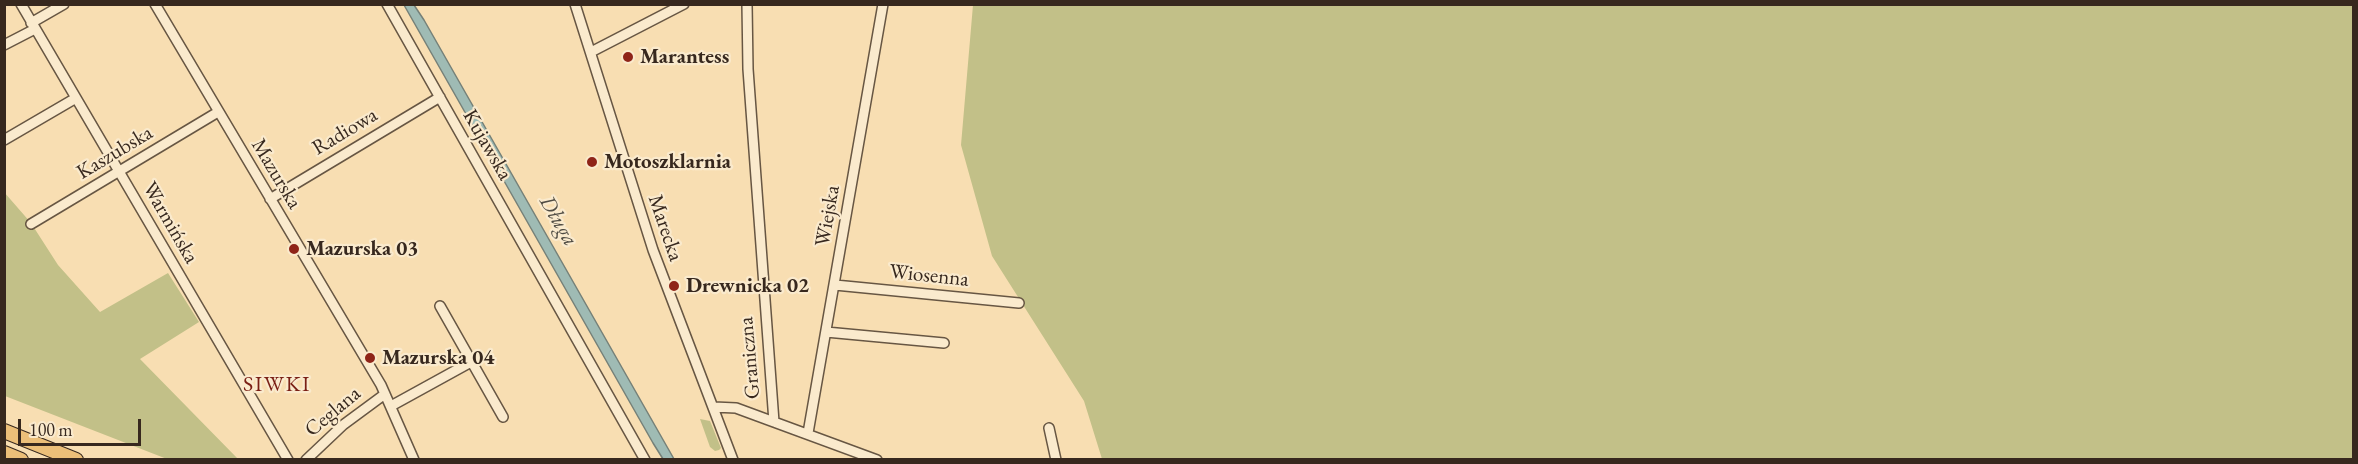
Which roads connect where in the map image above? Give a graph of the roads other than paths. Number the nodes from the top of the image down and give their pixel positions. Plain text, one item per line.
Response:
1 (21, 4) edge
2 (64, 4) edge
3 (155, 4) edge
4 (387, 4) edge
5 (575, 4) edge
6 (684, 4) edge
7 (747, 4) edge
8 (884, 4) edge
9 (33, 26) junction
10 (4, 45) edge
11 (591, 52) junction
12 (440, 97) junction
13 (76, 98) junction
14 (218, 112) junction
15 (4, 140) edge
16 (119, 171) junction
17 (270, 199) junction
18 (31, 224) dead end
19 (835, 285) junction
20 (1019, 303) dead end
21 (440, 306) dead end
22 (826, 332) junction
23 (944, 343) dead end
24 (471, 362) junction
25 (385, 394) junction
26 (391, 406) junction
27 (714, 407) junction
28 (503, 417) dead end
29 (774, 422) junction
30 (1049, 428) dead end
31 (4, 431) edge
32 (808, 434) junction
33 (4, 453) edge
34 (21, 459) edge
35 (75, 459) edge
36 (288, 459) edge
37 (306, 459) edge
38 (414, 459) edge
39 (645, 459) edge
40 (733, 459) edge
41 (877, 459) edge
42 (1056, 459) edge

1 - 9 street, Warmińska
2 - 9 street
3 - 14 street, Mazurska
4 - 12 street, Kujawska
5 - 11 street, Marecka
6 - 11 street
7 - 29 street, Graniczna
8 - 19 street, Wiejska
9 - 10 street
9 - 13 street, Warmińska
11 - 27 street, Marecka
12 - 17 street, Radiowa
12 - 39 street, Kujawska
13 - 15 street
13 - 16 street, Warmińska
14 - 16 street, Kaszubska
14 - 17 street, Mazurska
16 - 18 street, Kaszubska
16 - 36 street, Warmińska
17 - 25 street, Mazurska
19 - 20 street, Wiosenna
19 - 22 street, Wiejska
21 - 24 street
22 - 23 street
22 - 32 street, Wiejska
24 - 26 street
24 - 28 street
25 - 26 street, Mazurska
25 - 37 street, Ceglana
26 - 38 street, Mazurska
27 - 29 street
27 - 40 street, Marecka
29 - 32 street
30 - 42 street
31 - 35 highway
32 - 41 street
33 - 34 highway

